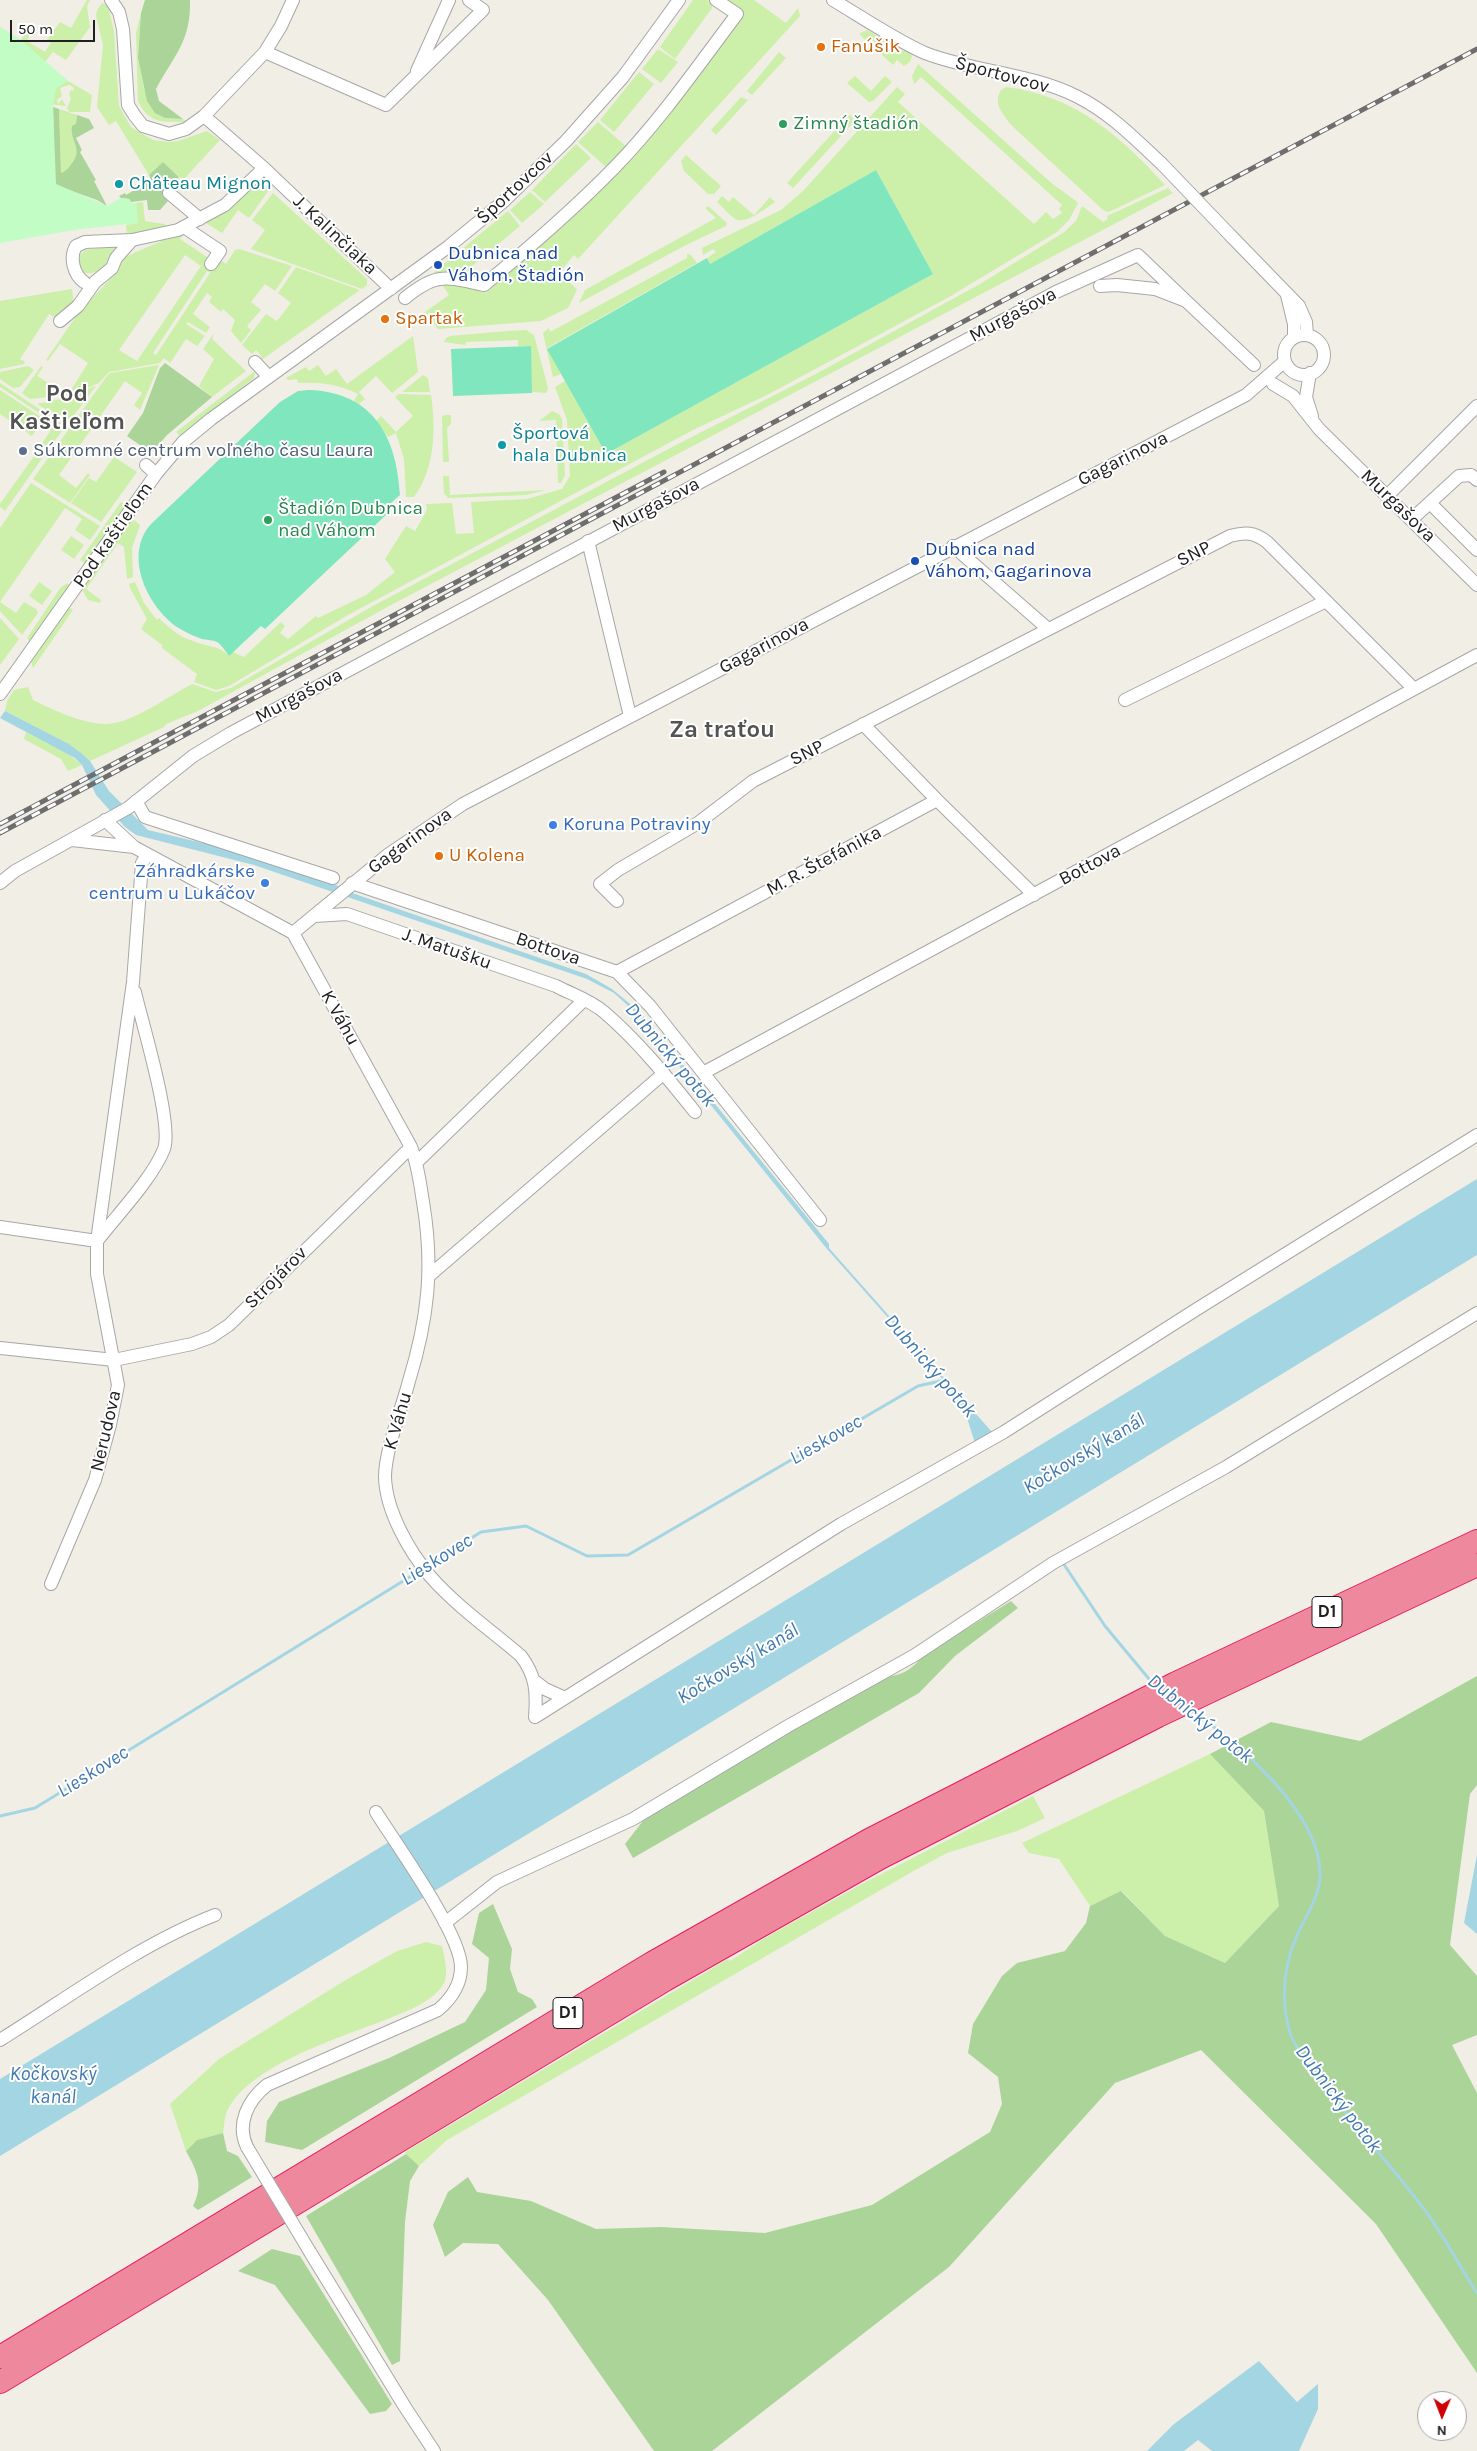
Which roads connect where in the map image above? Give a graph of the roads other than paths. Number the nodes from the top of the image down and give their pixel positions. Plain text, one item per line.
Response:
1 (111, 0) edge
2 (293, 0) edge
3 (449, 0) edge
4 (468, 0) edge
5 (716, 0) edge
6 (833, 0) edge
7 (676, 1) edge
8 (265, 52) junction
9 (413, 78) junction
10 (204, 116) junction
11 (264, 168) junction
12 (169, 193) dead end
13 (200, 219) junction
14 (184, 227) junction
15 (132, 240) junction
16 (211, 264) dead end
17 (84, 282) dead end
18 (1100, 286) dead end
19 (391, 290) junction
20 (1286, 292) junction
21 (405, 298) dead end
22 (1186, 301) junction
23 (60, 321) dead end
24 (1308, 335) junction
25 (1294, 337) junction
26 (255, 362) dead end
27 (1254, 365) dead end
28 (1291, 368) junction
29 (1310, 373) junction
30 (268, 376) junction
31 (1273, 384) junction
32 (1254, 390) junction
33 (1293, 396) junction
34 (1477, 406) edge
35 (1319, 429) junction
36 (1477, 480) edge
37 (1388, 496) junction
38 (1430, 504) junction
39 (1412, 519) junction
40 (588, 541) junction
41 (953, 546) junction
42 (1477, 550) edge
43 (1477, 584) edge
44 (1326, 601) junction
45 (1047, 628) junction
46 (1477, 656) edge
47 (1414, 689) junction
48 (0, 694) edge
49 (1126, 700) dead end
50 (630, 716) junction
51 (863, 724) junction
52 (937, 800) junction
53 (132, 805) junction
54 (109, 818) junction
55 (72, 840) junction
56 (134, 847) junction
57 (147, 855) junction
58 (333, 878) dead end
59 (0, 883) edge
60 (351, 884) junction
61 (1034, 895) junction
62 (617, 901) dead end
63 (312, 914) junction
64 (293, 933) junction
65 (616, 972) junction
66 (133, 982) junction
67 (584, 1000) junction
68 (703, 1073) junction
69 (663, 1074) junction
70 (695, 1112) dead end
71 (1477, 1135) edge
72 (410, 1147) junction
73 (417, 1162) junction
74 (820, 1220) dead end
75 (0, 1226) edge
76 (97, 1241) junction
77 (430, 1275) junction
78 (1477, 1313) edge
79 (0, 1348) edge
80 (114, 1360) junction
81 (1477, 1541) edge
82 (1477, 1565) edge
83 (51, 1584) dead end
84 (536, 1682) junction
85 (566, 1698) junction
86 (376, 1812) dead end
87 (215, 1915) dead end
88 (445, 1923) junction
89 (0, 2040) edge
90 (0, 2356) edge
91 (0, 2382) edge
92 (434, 2451) edge

1 - 10 street
2 - 8 street
3 - 9 street
4 - 9 street
5 - 21 street
6 - 20 street, Športovcov, bridge
7 - 19 street, Športovcov
8 - 9 street
8 - 10 street
10 - 11 street, J. Kalinčiaka
11 - 13 street
11 - 19 street, J. Kalinčiaka
12 - 13 street
13 - 14 street
14 - 15 street
14 - 16 street
15 - 17 street
15 - 23 street
18 - 22 street, Murgašova
19 - 30 street, Športovcov
20 - 24 street, Športovcov
20 - 25 street
22 - 27 street, Murgašova
22 - 40 street, Murgašova
24 - 25 street
24 - 29 street
25 - 28 street
26 - 30 street
28 - 29 street
28 - 31 street, Gagarinova
28 - 32 street, Gagarinova
28 - 33 street
29 - 35 street, Murgašova
30 - 48 street, Pod kaštieľom
31 - 32 street, Gagarinova
31 - 33 street, Murgašova
32 - 41 street, Gagarinova
33 - 35 street, Murgašova
34 - 37 street
35 - 37 street, Murgašova
36 - 38 street
37 - 39 street, Murgašova
38 - 39 street
38 - 42 street
39 - 43 street, Murgašova
40 - 50 street
40 - 53 street, Murgašova
41 - 45 street
41 - 50 street, Gagarinova
44 - 45 street, SNP
44 - 47 street, SNP
44 - 49 street
45 - 51 street, SNP
46 - 47 street, Bottova
47 - 61 street, Bottova
50 - 60 street, Gagarinova
51 - 52 street
51 - 62 street, SNP
52 - 61 street
52 - 65 street, M. R. Štefánika
53 - 54 street, Murgašova
53 - 58 street
54 - 55 street, Murgašova
54 - 56 street
55 - 56 street
55 - 59 street, Murgašova
56 - 57 street
57 - 64 street
57 - 66 street, Nerudova
60 - 63 street, Gagarinova
60 - 65 street, Bottova
61 - 68 street, Bottova
63 - 64 street, Gagarinova
63 - 67 street, J. Matušku
64 - 72 street, K Váhu
65 - 68 street, Bottova
66 - 76 street, Nerudova
66 - 76 street, Nerudova
67 - 69 street, J. Matušku
67 - 73 street
68 - 74 street, Bottova
69 - 70 street, J. Matušku
69 - 77 street
71 - 85 street
72 - 73 street, K Váhu
72 - 80 street, Strojárov
73 - 77 street, K Váhu
75 - 76 street
76 - 80 street, Nerudova
77 - 84 street, K Váhu
78 - 88 street
79 - 80 street, Strojárov
80 - 83 street, Nerudova
81 - 90 highway, D1
82 - 91 highway, D1
84 - 85 street
84 - 85 street
86 - 88 street
87 - 89 street
88 - 92 street, bridge

